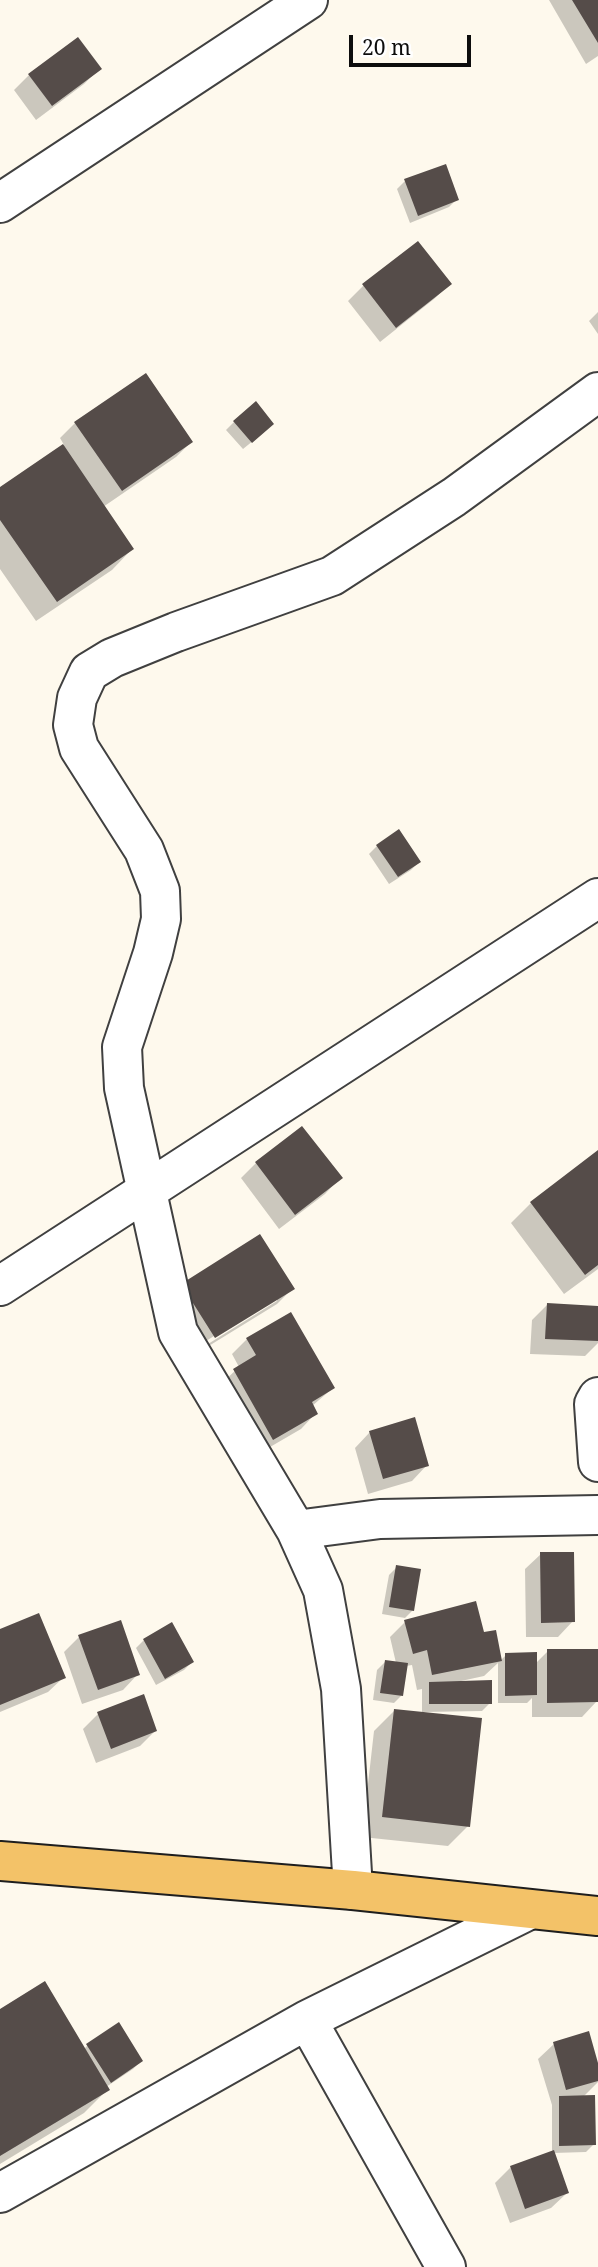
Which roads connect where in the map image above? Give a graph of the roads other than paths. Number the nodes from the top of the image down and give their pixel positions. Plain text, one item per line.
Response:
1 (307, 0) edge
2 (254, 14) edge
3 (0, 203) edge
4 (598, 392) edge
5 (598, 898) edge
6 (146, 1192) junction
7 (0, 1286) edge
8 (598, 1397) edge
9 (598, 1462) edge
10 (598, 1515) edge
11 (296, 1530) junction
12 (0, 1861) edge
13 (353, 1890) junction
14 (529, 1910) junction
15 (598, 1916) edge
16 (307, 2020) junction
17 (0, 2193) edge
18 (446, 2267) edge

1 - 2 street
2 - 3 street
4 - 6 street
5 - 6 street
6 - 7 street
6 - 11 street
8 - 9 street
10 - 11 street
11 - 13 street
12 - 13 main road
13 - 14 main road
14 - 15 main road
14 - 16 street
16 - 17 street
16 - 18 street

